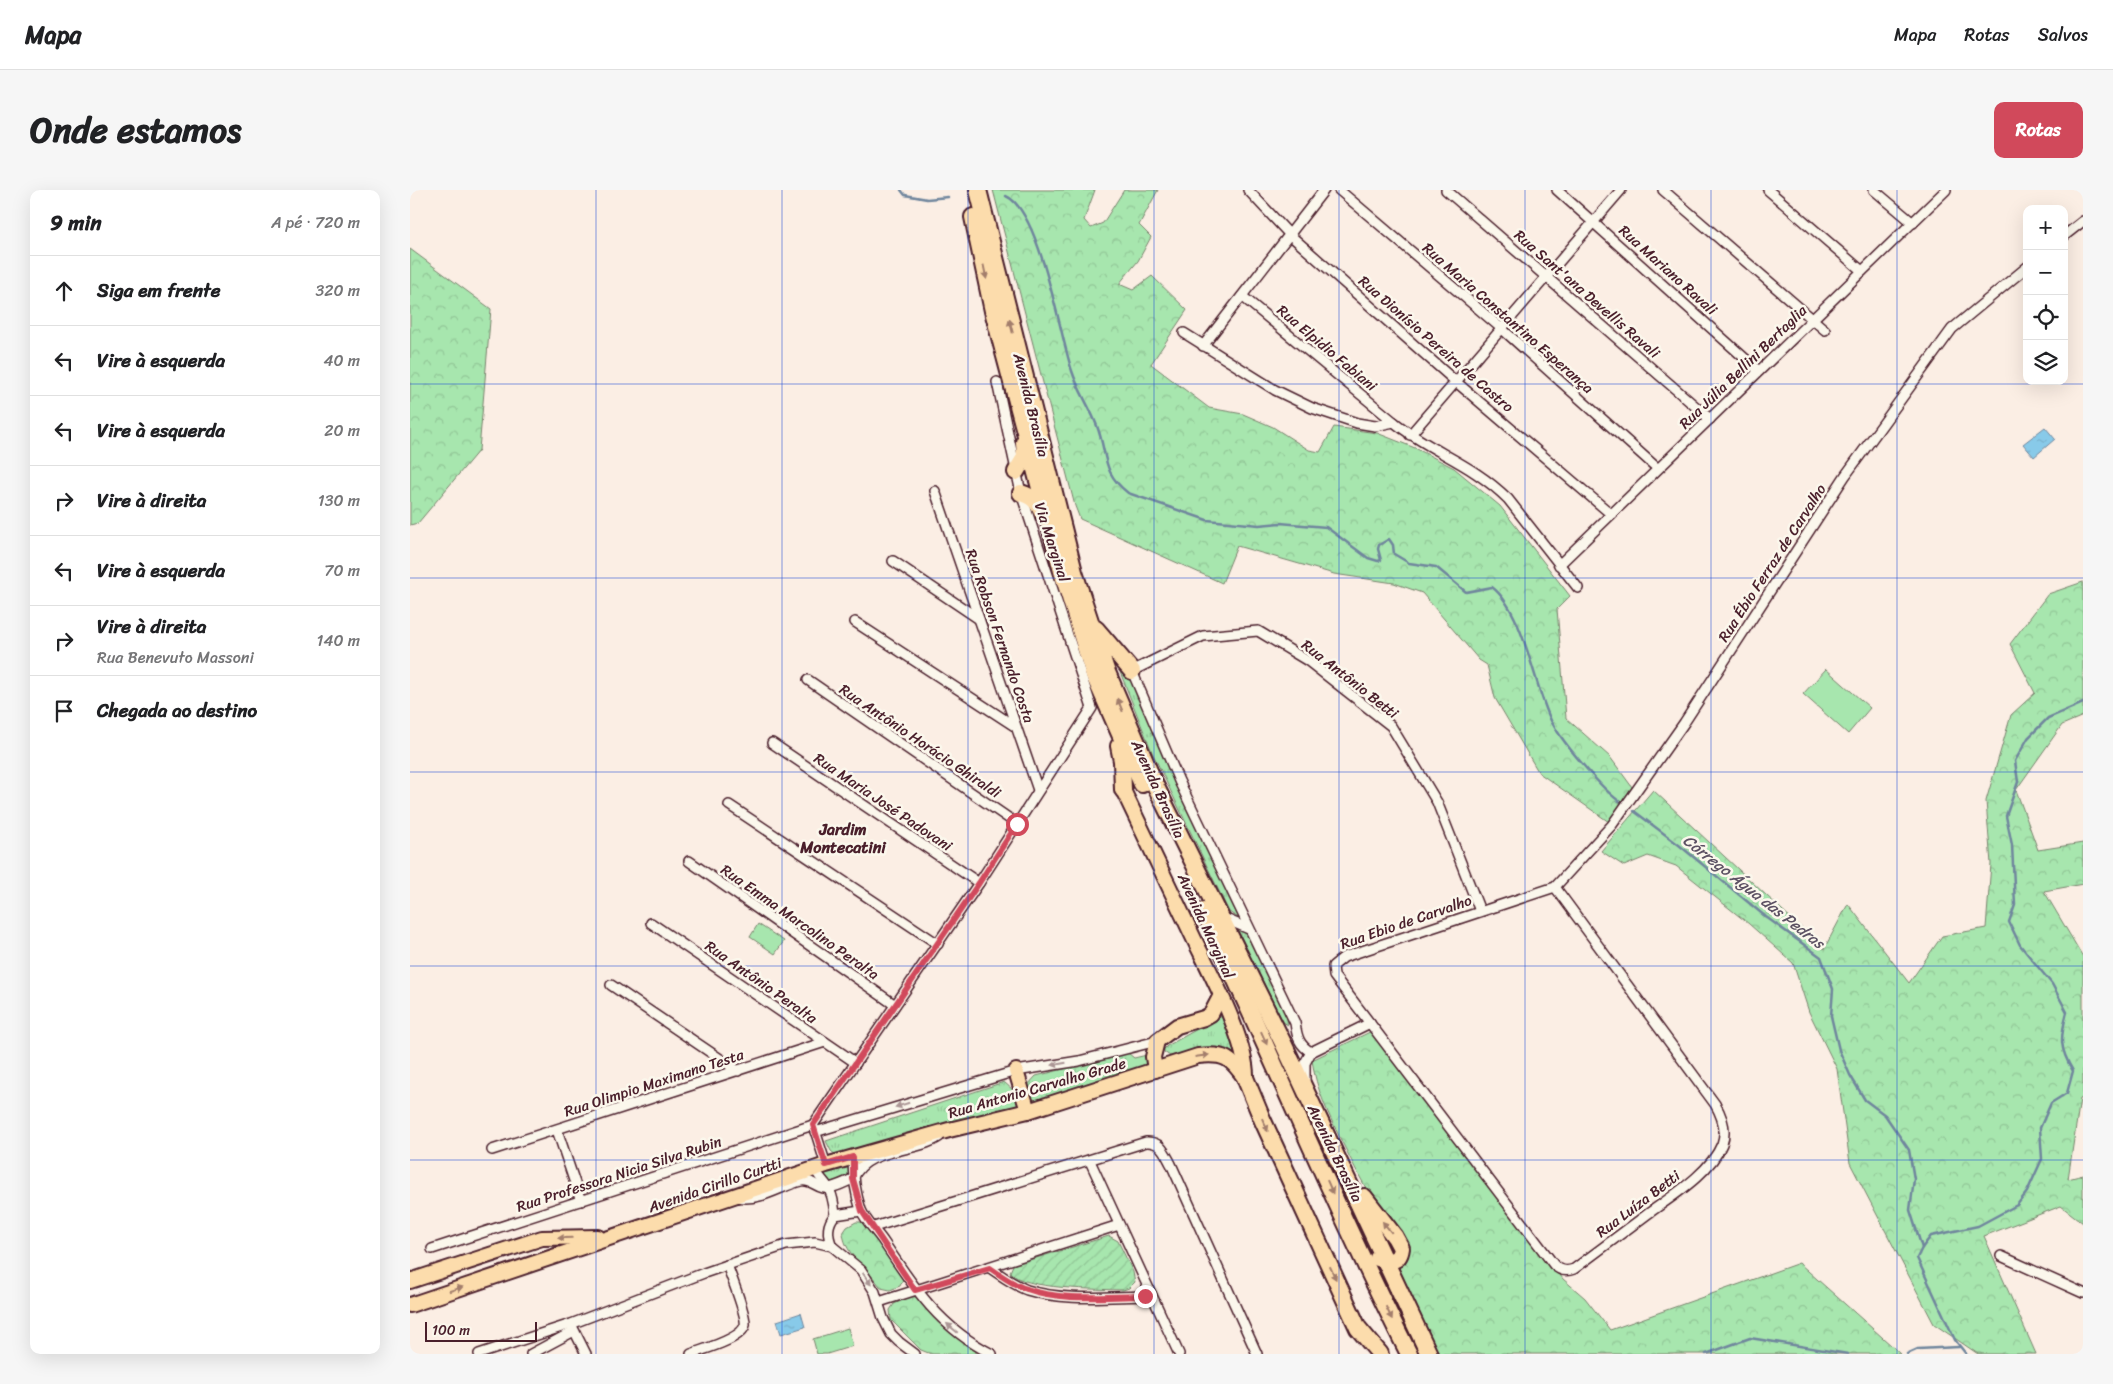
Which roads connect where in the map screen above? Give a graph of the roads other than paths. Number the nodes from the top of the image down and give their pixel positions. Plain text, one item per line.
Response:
1 (967, 190) edge
2 (978, 190) edge
3 (1248, 190) edge
4 (1324, 190) edge
5 (1339, 190) edge
6 (1446, 190) edge
7 (1557, 190) edge
8 (1621, 190) edge
9 (1662, 190) edge
10 (1768, 190) edge
11 (1874, 190) edge
12 (1946, 190) edge
13 (2083, 221) edge
14 (1594, 222) junction
15 (1912, 223) junction
16 (2068, 233) edge
17 (1290, 235) junction
18 (2023, 270) edge
19 (1862, 271) junction
20 (1546, 276) junction
21 (1242, 296) junction
22 (1813, 319) junction
23 (1501, 328) junction
24 (1826, 330) dead end
25 (1184, 333) dead end
26 (1203, 346) junction
27 (1759, 371) junction
28 (1455, 381) junction
29 (997, 382) dead end
30 (1021, 412) junction
31 (1710, 419) junction
32 (1394, 422) junction
33 (1410, 435) junction
34 (1657, 468) junction
35 (1016, 472) junction
36 (935, 491) dead end
37 (1021, 494) junction
38 (1611, 514) junction
39 (1050, 530) junction
40 (893, 561) dead end
41 (1559, 565) junction
42 (1578, 588) dead end
43 (979, 619) junction
44 (855, 622) dead end
45 (1091, 624) junction
46 (1132, 671) junction
47 (808, 680) dead end
48 (1113, 720) junction
49 (1016, 727) junction
50 (772, 743) dead end
51 (1038, 790) junction
52 (1123, 790) joint
53 (728, 805) dead end
54 (1017, 824) junction
55 (690, 861) dead end
56 (979, 883) junction
57 (1555, 886) junction
58 (1480, 911) junction
59 (1219, 916) junction
60 (651, 922) dead end
61 (1249, 929) junction
62 (938, 944) junction
63 (611, 986) dead end
64 (1221, 995) junction
65 (895, 1006) junction
66 (1295, 1023) junction
67 (1370, 1023) junction
68 (1157, 1041) junction
69 (825, 1042) junction
70 (1284, 1045) junction
71 (1312, 1052) junction
72 (856, 1063) junction
73 (738, 1070) junction
74 (1155, 1070) junction
75 (1016, 1071) junction
76 (1246, 1080) junction
77 (1305, 1090) junction
78 (1028, 1111) junction
79 (814, 1129) junction
80 (557, 1130) junction
81 (949, 1130) junction
82 (492, 1150) dead end
83 (853, 1157) junction
84 (1090, 1161) junction
85 (821, 1167) junction
86 (853, 1179) junction
87 (829, 1187) junction
88 (732, 1196) junction
89 (581, 1201) junction
90 (862, 1211) junction
91 (835, 1215) junction
92 (1346, 1221) junction
93 (1119, 1225) junction
94 (874, 1227) junction
95 (614, 1237) junction
96 (832, 1246) junction
97 (432, 1249) dead end
98 (2001, 1256) dead end
99 (1387, 1262) junction
100 (727, 1265) junction
101 (990, 1268) junction
102 (410, 1281) edge
103 (915, 1290) junction
104 (2083, 1293) edge
105 (1152, 1296) junction
106 (879, 1302) junction
107 (410, 1305) edge
108 (572, 1327) junction
109 (982, 1351) edge
110 (479, 1354) edge
111 (531, 1354) edge
112 (586, 1354) edge
113 (691, 1354) edge
114 (915, 1354) edge
115 (992, 1354) edge
116 (1179, 1354) edge
117 (1257, 1354) edge
118 (1380, 1354) edge
119 (1409, 1354) edge
120 (1430, 1354) edge

1 -> 30 highway, Avenida Brasília
45 -> 2 highway, Avenida Brasília
3 - 17 street, Rua Dionísio Pereira de Castro
4 - 17 street
5 - 23 street, Rua Maria Constantino Esperança
6 - 20 street, Rua Sant'ana Devellis Ravali
7 - 14 street, Rua Mariano Ravali
8 - 14 street
9 - 22 street
10 - 19 street
11 - 15 street
12 - 15 street, Rua Júlia Bellini Bertaglia
13 - 16 street
14 - 20 street
14 - 27 street, Rua Mariano Ravali
15 - 19 street, Rua Júlia Bellini Bertaglia
17 - 21 street
17 - 28 street, Rua Dionísio Pereira de Castro
18 - 57 street, Rua Ébio Ferraz de Carvalho
19 - 22 street, Rua Júlia Bellini Bertaglia
20 - 23 street
20 - 31 street, Rua Sant'ana Devellis Ravali
21 - 26 street
21 - 32 street, Rua Elpidio Fabiani
22 - 24 street
22 - 27 street, Rua Júlia Bellini Bertaglia
23 - 28 street
23 - 34 street, Rua Maria Constantino Esperança
25 - 26 street
26 - 32 street
27 - 31 street, Rua Júlia Bellini Bertaglia
28 - 33 street
28 - 38 street, Rua Dionísio Pereira de Castro
29 - 35 street, Via Marginal
30 - 35 highway
30 - 39 highway, Avenida Brasília
31 - 34 street, Rua Júlia Bellini Bertaglia
32 - 33 street, Rua Elpidio Fabiani
33 - 41 street, Rua Elpidio Fabiani
34 - 38 street, Rua Júlia Bellini Bertaglia
35 - 37 street, Via Marginal
36 - 43 street, Rua Robson Fernando Costa
37 - 39 highway
37 - 51 street, Via Marginal
38 - 41 street, Rua Júlia Bellini Bertaglia
39 - 48 highway, Avenida Brasília
40 - 43 street
41 - 42 street, Rua Elpidio Fabiani
43 - 49 street, Rua Robson Fernando Costa
44 - 49 street
45 - 46 highway
59 -> 45 highway, Avenida Brasília
46 - 58 street, Rua Antônio Betti
46 - 61 street
47 - 54 street, Rua Antônio Horácio Ghiraldi
48 - 52 highway
48 -> 92 highway, Avenida Brasília
49 - 51 street, Rua Robson Fernando Costa
50 - 56 street, Rua Maria José Padovani
51 - 54 street
52 - 64 main road, Avenida Marginal
53 - 62 street
54 - 56 street
55 - 65 street, Rua Emma Marcolino Peralta
56 - 62 street
57 - 58 street, Rua Ebio de Carvalho
57 - 67 street, Rua Luíza Betti
58 - 67 street, Rua Ebio de Carvalho
59 - 61 street
59 - 70 highway, Avenida Brasília
60 - 69 street, Rua Antônio Peralta
61 - 66 street
62 - 65 street
63 - 73 street
64 - 68 main road
64 - 76 main road, Avenida Marginal
65 - 72 street
66 - 70 street
66 - 71 street
67 - 71 street
68 - 74 main road
68 -> 75 street, Rua Professora Nicia Silva Rubin
69 - 72 street, Rua Antônio Peralta
69 - 73 street, Rua Olimpio Maximano Testa
70 - 77 highway, Avenida Brasília
71 - 77 street
72 - 79 street
73 - 80 street, Rua Olimpio Maximano Testa
74 -> 76 main road, Rua Antonio Carvalho Grade
74 - 78 main road, Rua Antonio Carvalho Grade
75 - 78 main road
75 -> 79 street, Rua Professora Nicia Silva Rubin
76 -> 118 highway
99 -> 77 highway, Avenida Brasília
78 - 81 main road, Rua Antonio Carvalho Grade
79 - 85 street
79 - 89 street, Rua Professora Nicia Silva Rubin
80 - 82 street, Rua Olimpio Maximano Testa
80 - 89 street
81 - 83 main road, Rua Antonio Carvalho Grade
81 - 86 street
83 - 85 main road, Rua Antonio Carvalho Grade
83 - 86 street
84 - 93 street
84 - 94 street
84 - 117 street
85 - 87 street
85 - 88 main road, Avenida Cirillo Curtti
86 - 87 street
86 - 90 street
87 - 88 street
87 - 91 street
88 - 95 main road, Avenida Cirillo Curtti
89 - 97 street, Rua Professora Nicia Silva Rubin
90 - 91 street
90 - 94 street
91 - 96 street
92 - 99 highway
92 -> 119 highway, Avenida Brasília
93 - 101 street
93 - 105 street
94 - 103 street
95 -> 102 main road, Avenida Cirillo Curtti
107 -> 95 main road, Avenida Cirillo Curtti
96 - 100 street
96 -> 106 street
98 - 104 street
99 - 120 highway
100 - 108 street
100 - 113 street
101 - 103 street
101 - 105 street
103 - 106 street
109 -> 103 street
105 - 116 street
106 - 114 street
108 - 110 street
108 - 111 street
108 - 112 street
109 - 115 street

